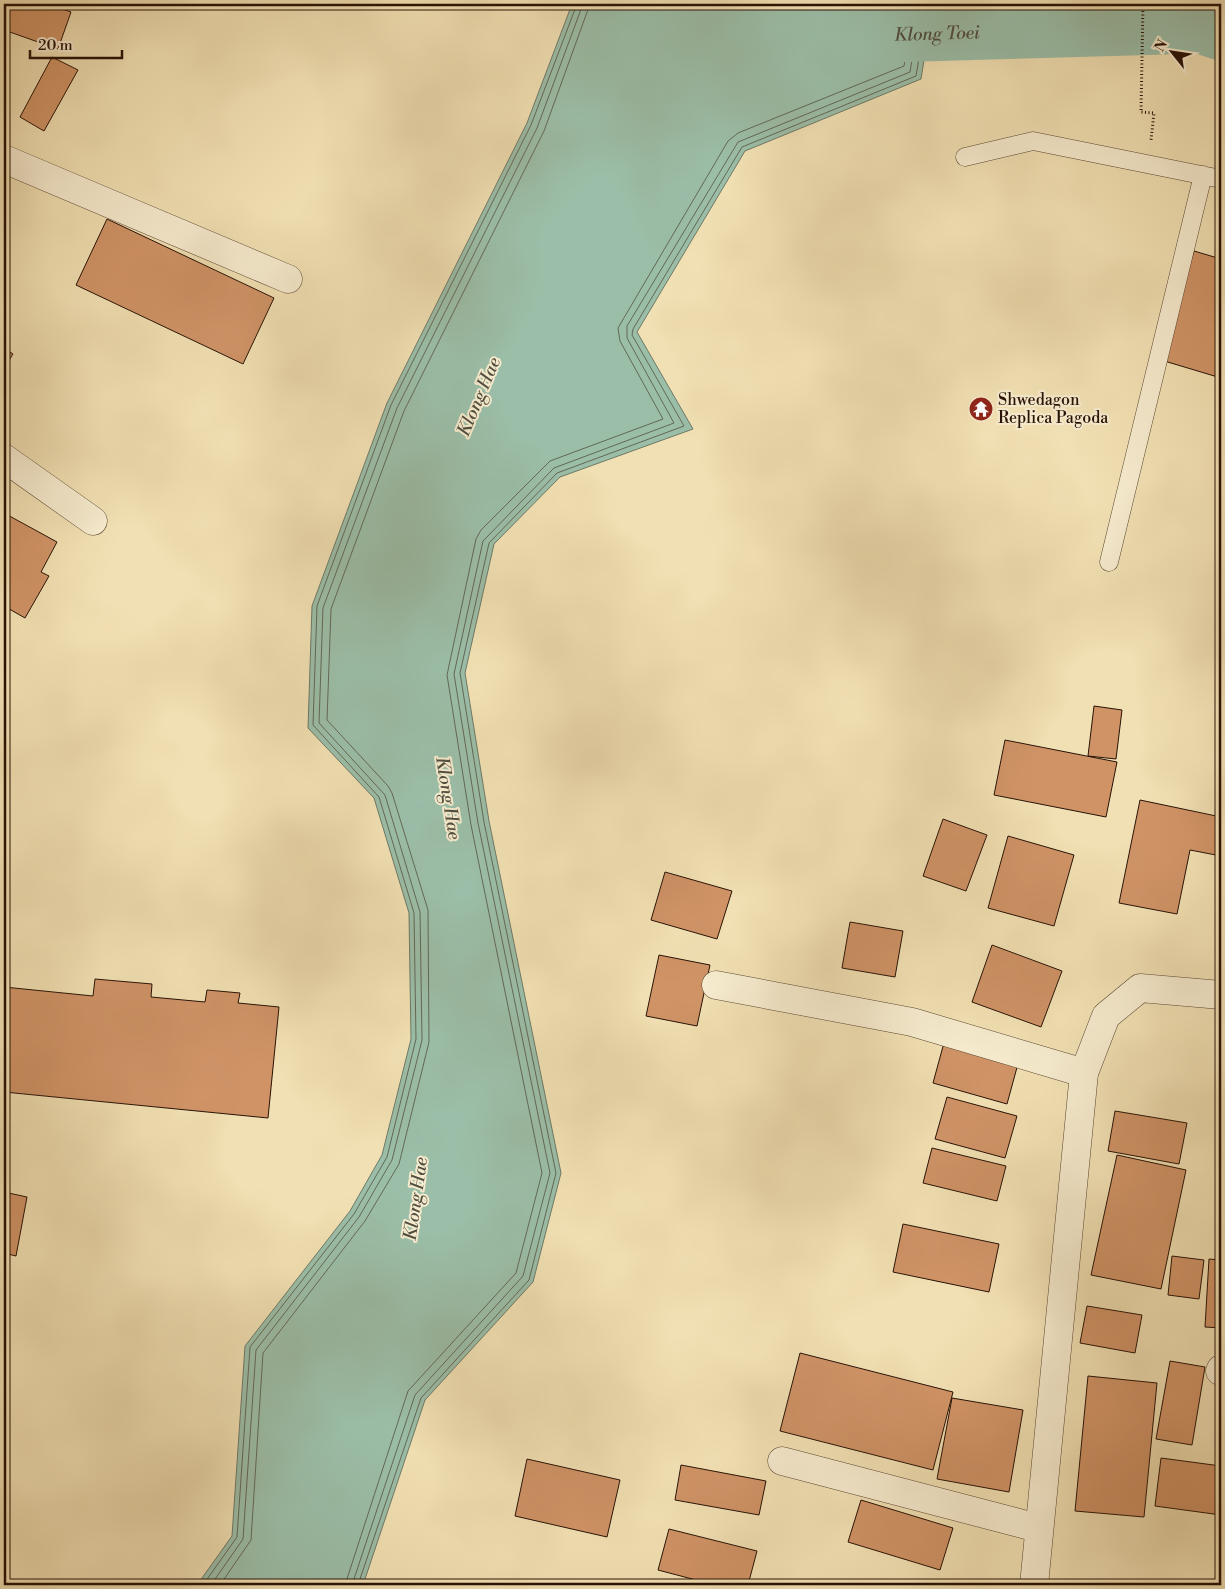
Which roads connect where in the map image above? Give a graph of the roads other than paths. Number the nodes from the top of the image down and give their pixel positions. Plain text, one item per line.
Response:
1 (966, 157) dead end
2 (4, 159) edge
3 (1203, 175) junction
4 (1221, 179) edge
5 (288, 279) dead end
6 (4, 458) edge
7 (93, 521) dead end
8 (1109, 562) dead end
9 (716, 985) dead end
10 (1221, 995) edge
11 (1084, 1074) junction
12 (782, 1461) dead end
13 (1038, 1528) junction
14 (1034, 1585) edge

1 - 3 lane
2 - 5 street
3 - 4 lane
3 - 8 lane
6 - 7 street
9 - 11 street
10 - 11 street
11 - 13 street
12 - 13 street
13 - 14 street

